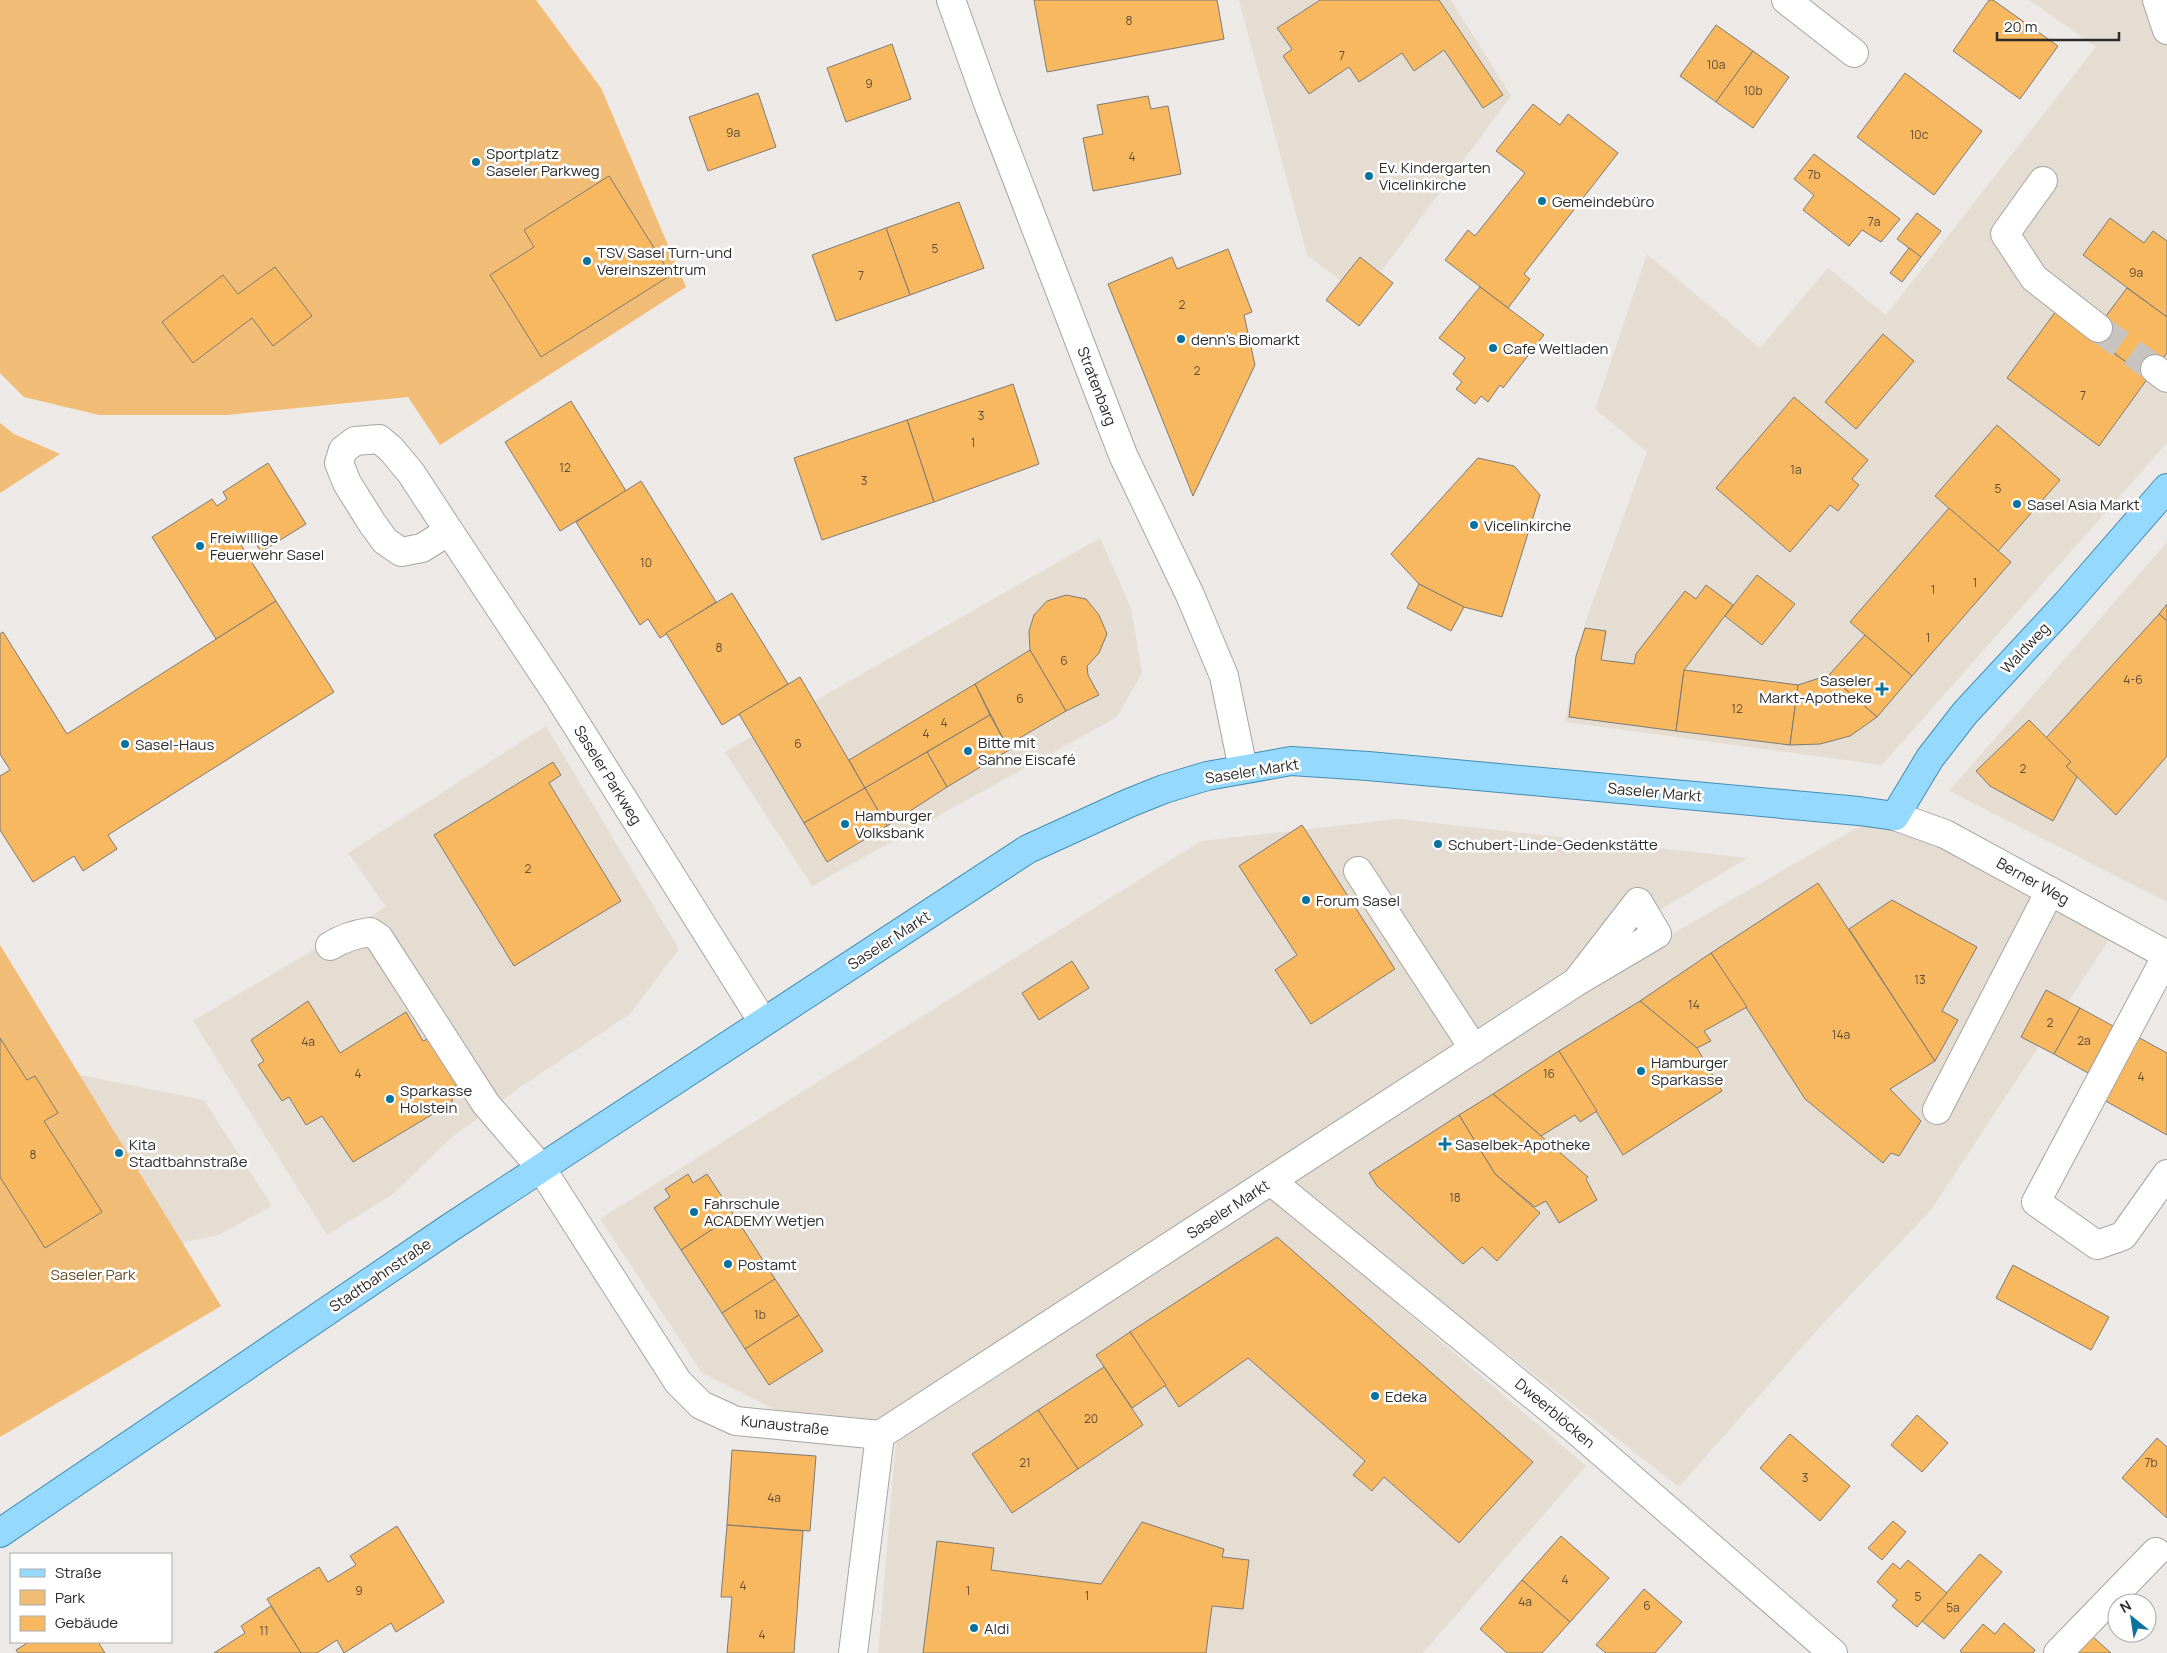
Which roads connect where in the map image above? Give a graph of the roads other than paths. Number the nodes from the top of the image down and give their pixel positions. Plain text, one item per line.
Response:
1 (951, 0) edge
2 (1786, 0) edge
3 (2157, 0) edge
4 (2167, 30) edge
5 (1854, 54) dead end
6 (2043, 181) dead end
7 (2098, 328) tunnel mouth
8 (2167, 488) edge
9 (449, 531) dead end
10 (1243, 769) junction
11 (1895, 816) junction
12 (1358, 871) dead end
13 (2050, 891) junction
14 (330, 946) dead end
15 (2167, 955) edge
16 (1576, 982) dead end
17 (763, 1022) junction
18 (1474, 1049) junction
19 (1937, 1110) dead end
20 (540, 1168) junction
21 (2167, 1174) edge
22 (1271, 1181) junction
23 (880, 1435) junction
24 (0, 1533) edge
25 (2156, 1552) dead end
26 (853, 1653) edge
27 (1833, 1653) edge
28 (2058, 1653) edge

1 - 10 street, Stratenbarg
2 - 5 street
3 - 4 street
6 - 7 street
8 - 11 main road, Waldweg
9 - 17 street, Saseler Parkweg
10 - 11 main road, Saseler Markt
10 - 17 main road, Saseler Markt
11 - 13 street, Berner Weg
12 - 18 street
13 - 15 street, Berner Weg
13 - 19 street
14 - 20 street, Kunaustraße
15 - 21 street
16 - 18 street, Saseler Markt
17 - 20 main road, Stadtbahnstraße
18 - 22 street, Saseler Markt
20 - 23 street, Kunaustraße
20 - 24 main road, Stadtbahnstraße
22 - 23 street, Saseler Markt
22 - 27 street, Dweerblöcken
23 - 26 street
25 - 28 street

